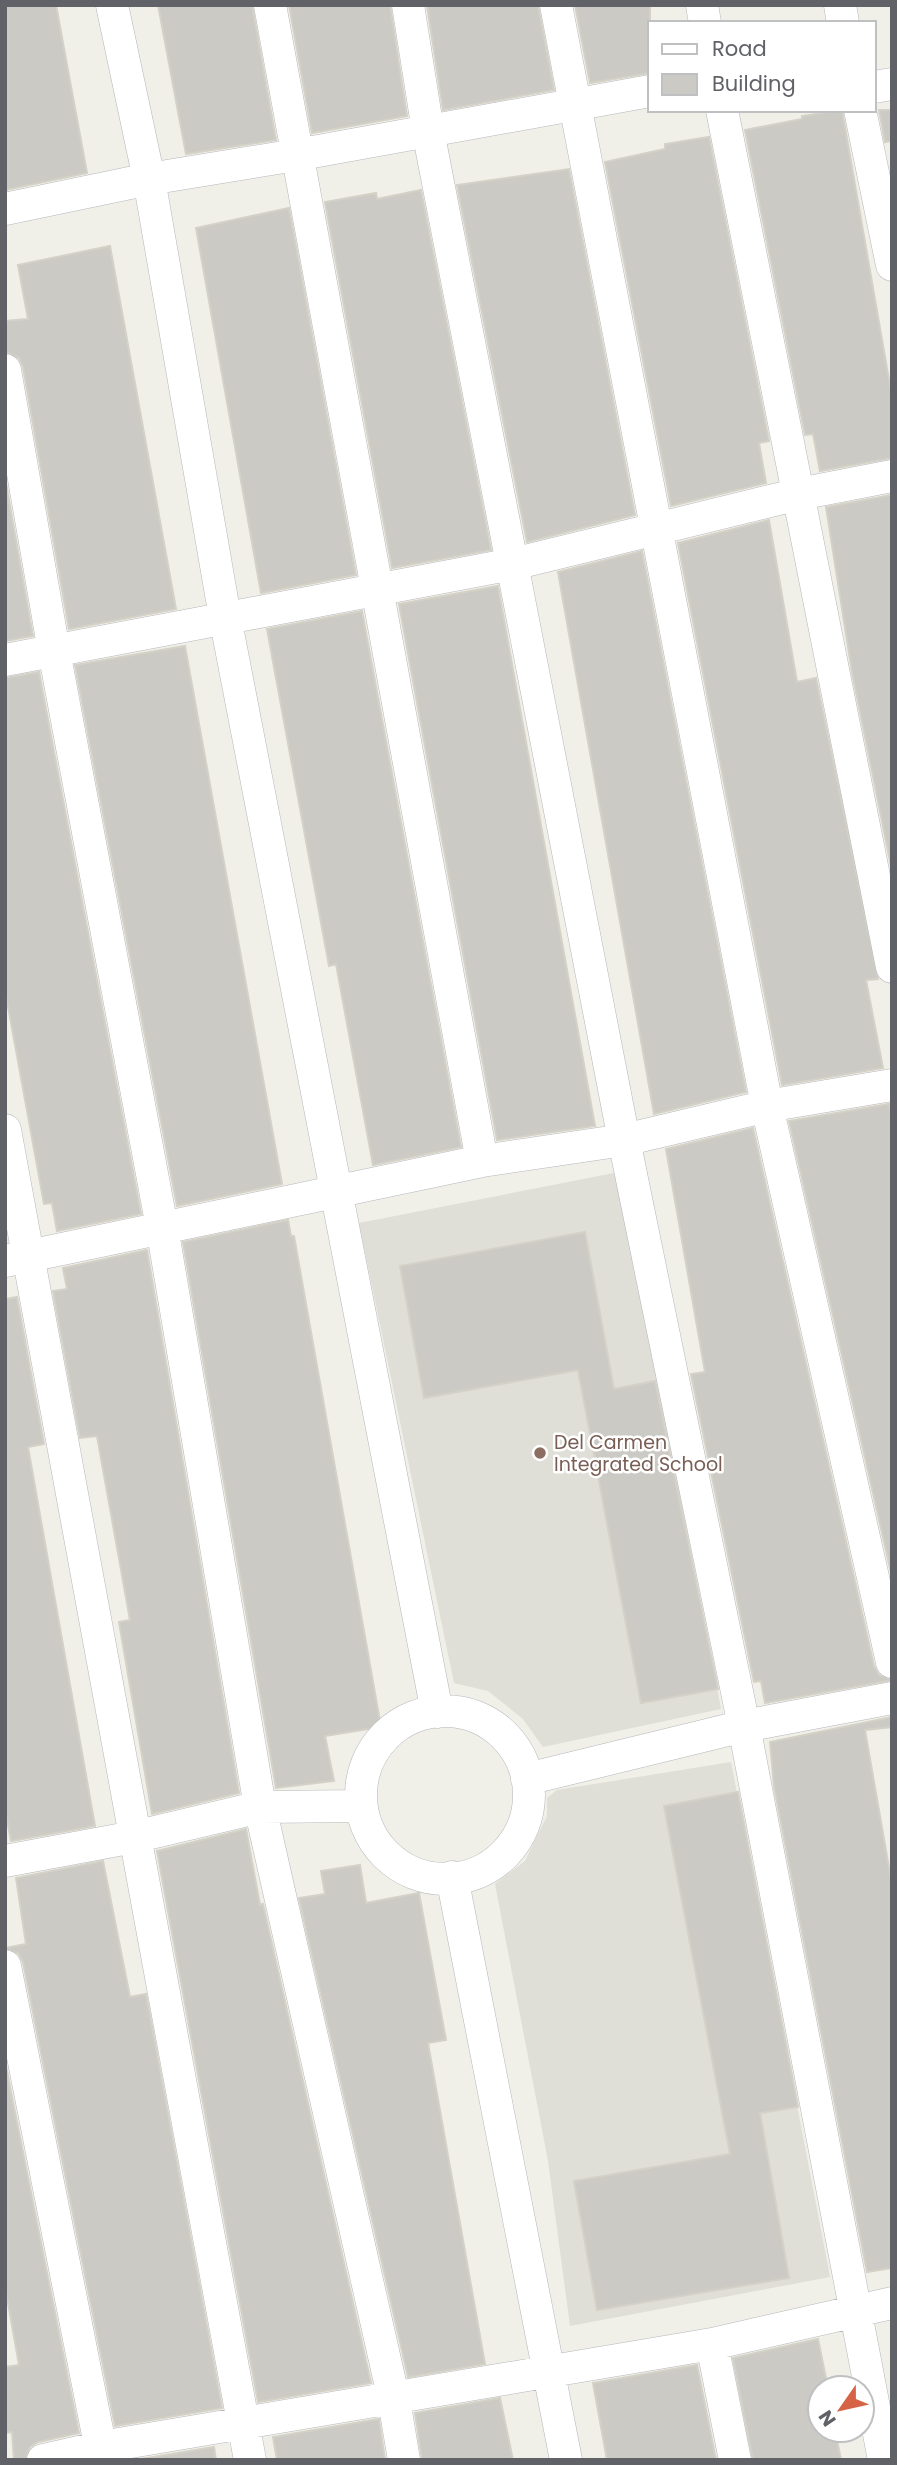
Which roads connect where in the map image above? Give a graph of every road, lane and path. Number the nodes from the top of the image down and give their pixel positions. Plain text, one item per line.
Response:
1 (112, 5) edge
2 (270, 5) edge
3 (408, 5) edge
4 (556, 5) edge
5 (648, 91) edge
6 (573, 104) junction
7 (722, 112) edge
8 (861, 112) edge
9 (428, 131) junction
10 (296, 155) junction
11 (149, 179) junction
12 (5, 209) edge
13 (887, 214) edge
14 (892, 265) edge
15 (5, 370) edge
16 (892, 475) edge
17 (799, 494) junction
18 (655, 528) junction
19 (513, 564) junction
20 (374, 588) junction
21 (225, 617) junction
22 (54, 651) junction
23 (5, 660) edge
24 (892, 967) edge
25 (892, 1085) edge
26 (767, 1106) junction
27 (5, 1130) edge
28 (624, 1140) junction
29 (482, 1161) junction
30 (335, 1192) junction
31 (162, 1227) junction
32 (17, 1258) edge
33 (892, 1662) edge
34 (892, 1698) edge
35 (437, 1712) junction
36 (744, 1726) junction
37 (527, 1779) junction
38 (361, 1806) junction
39 (260, 1807) junction
40 (134, 1837) junction
41 (5, 1861) edge
42 (452, 1877) junction
43 (5, 1966) edge
44 (892, 2303) edge
45 (856, 2310) junction
46 (712, 2344) junction
47 (550, 2371) junction
48 (394, 2400) junction
49 (244, 2424) junction
50 (102, 2453) edge
51 (43, 2460) edge
52 (250, 2460) edge
53 (404, 2460) edge
54 (566, 2460) edge
55 (735, 2460) edge
56 (884, 2460) edge

1 - 11 street
2 - 10 street
3 - 9 street
4 - 6 street
5 - 6 street
6 - 9 street
6 - 18 street
7 - 17 street
8 - 13 street
9 - 10 street
9 - 19 street
10 - 11 street
10 - 20 street
11 - 12 street
11 - 21 street
13 - 14 street
15 - 22 street
16 - 17 street
17 - 18 street
17 - 24 street
18 - 19 street
18 - 26 street
19 - 20 street
19 - 28 street
20 - 21 street
20 - 29 street
21 - 22 street
21 - 30 street
22 - 23 street
22 - 31 street
25 - 26 street
26 - 28 street
26 - 33 street
27 - 32 street
28 - 29 street
28 - 36 street
29 - 30 street
30 - 31 street
30 - 35 street
31 - 32 street
31 - 39 street
32 - 40 street
34 - 36 street
35 - 37 street
35 - 38 street
36 - 37 street
36 - 45 street
37 - 42 street
38 - 39 street
38 - 42 street
39 - 40 street
39 - 48 street
40 - 41 street
40 - 49 street
42 - 47 street
43 - 50 street
44 - 45 street
45 - 46 street
45 - 56 street
46 - 47 street
46 - 55 street
47 - 48 street
47 - 54 street
48 - 49 street
48 - 53 street
49 - 50 street
49 - 52 street
50 - 51 street

